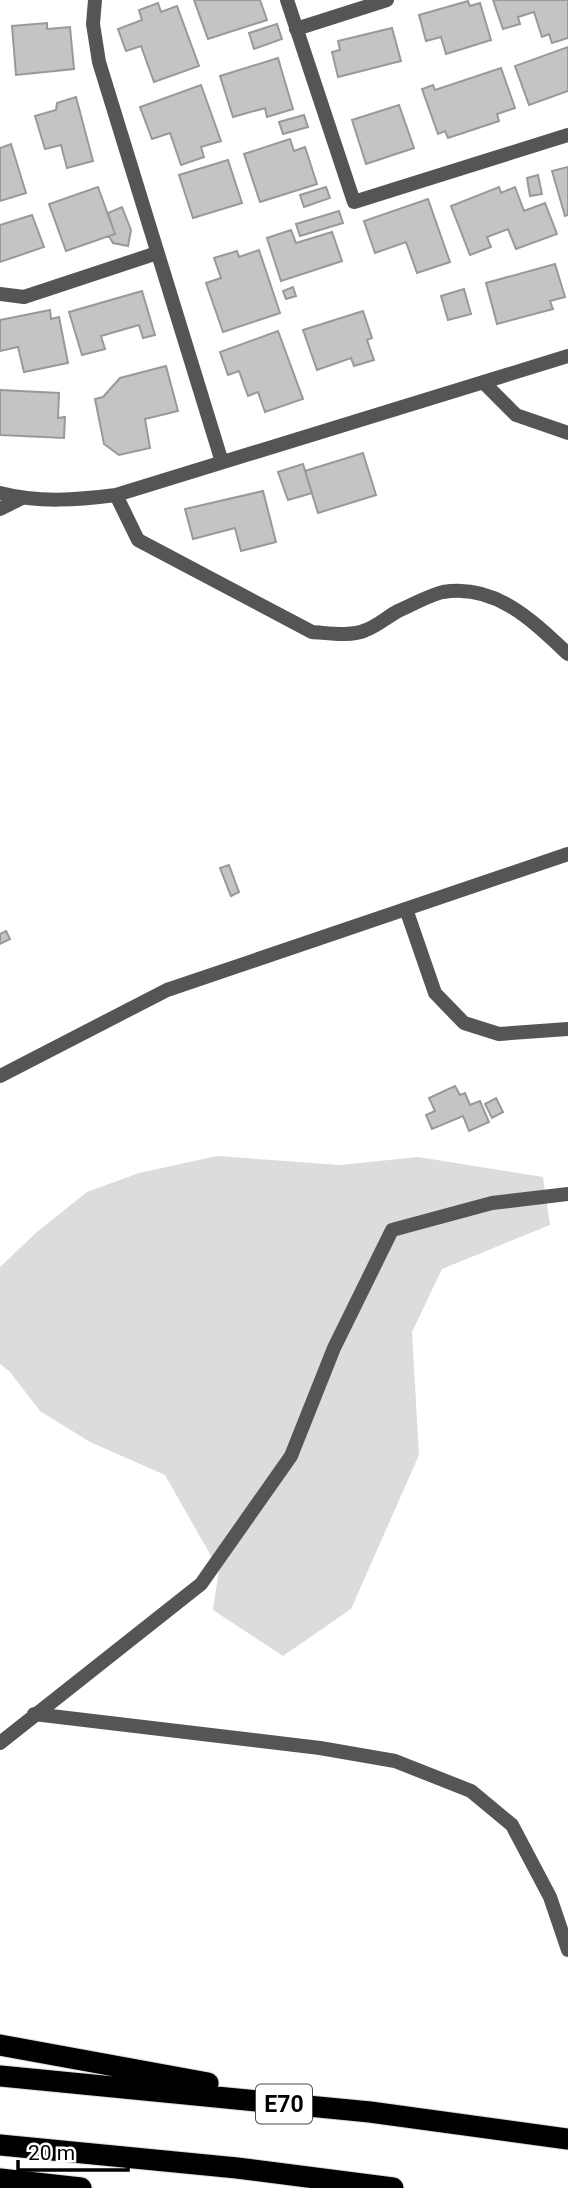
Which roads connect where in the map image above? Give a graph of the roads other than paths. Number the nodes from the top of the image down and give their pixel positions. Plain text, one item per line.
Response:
1 (94, 0) edge
2 (287, 0) edge
3 (387, 0) edge
4 (296, 29) junction
5 (568, 135) edge
6 (157, 253) junction
7 (0, 294) edge
8 (568, 356) edge
9 (483, 382) junction
10 (568, 433) edge
11 (222, 462) junction
12 (0, 493) edge
13 (116, 495) junction
14 (22, 498) junction
15 (0, 509) edge
16 (568, 653) edge
17 (568, 854) edge
18 (406, 909) junction
19 (568, 1029) edge
20 (0, 1076) edge
21 (568, 1194) edge
22 (34, 1714) junction
23 (0, 1743) edge
24 (568, 1950) edge
25 (0, 2045) edge
26 (0, 2076) edge
27 (370, 2112) junction
28 (568, 2139) edge
29 (0, 2145) edge
30 (0, 2179) edge
31 (81, 2188) edge
32 (393, 2188) edge

1 - 6 street
2 - 4 street
3 - 4 street
4 - 5 street
6 - 7 street
6 - 11 street
8 - 9 street
9 - 10 street
9 - 11 street
11 - 13 street
12 - 14 street
13 - 14 street
13 - 16 street
14 - 15 street
17 - 18 street
18 - 19 street
18 - 20 street
21 - 22 street
22 - 23 street
22 - 24 street
25 - 27 highway
26 - 27 highway, E70
27 - 28 highway, E70
29 - 32 highway
30 - 31 highway

